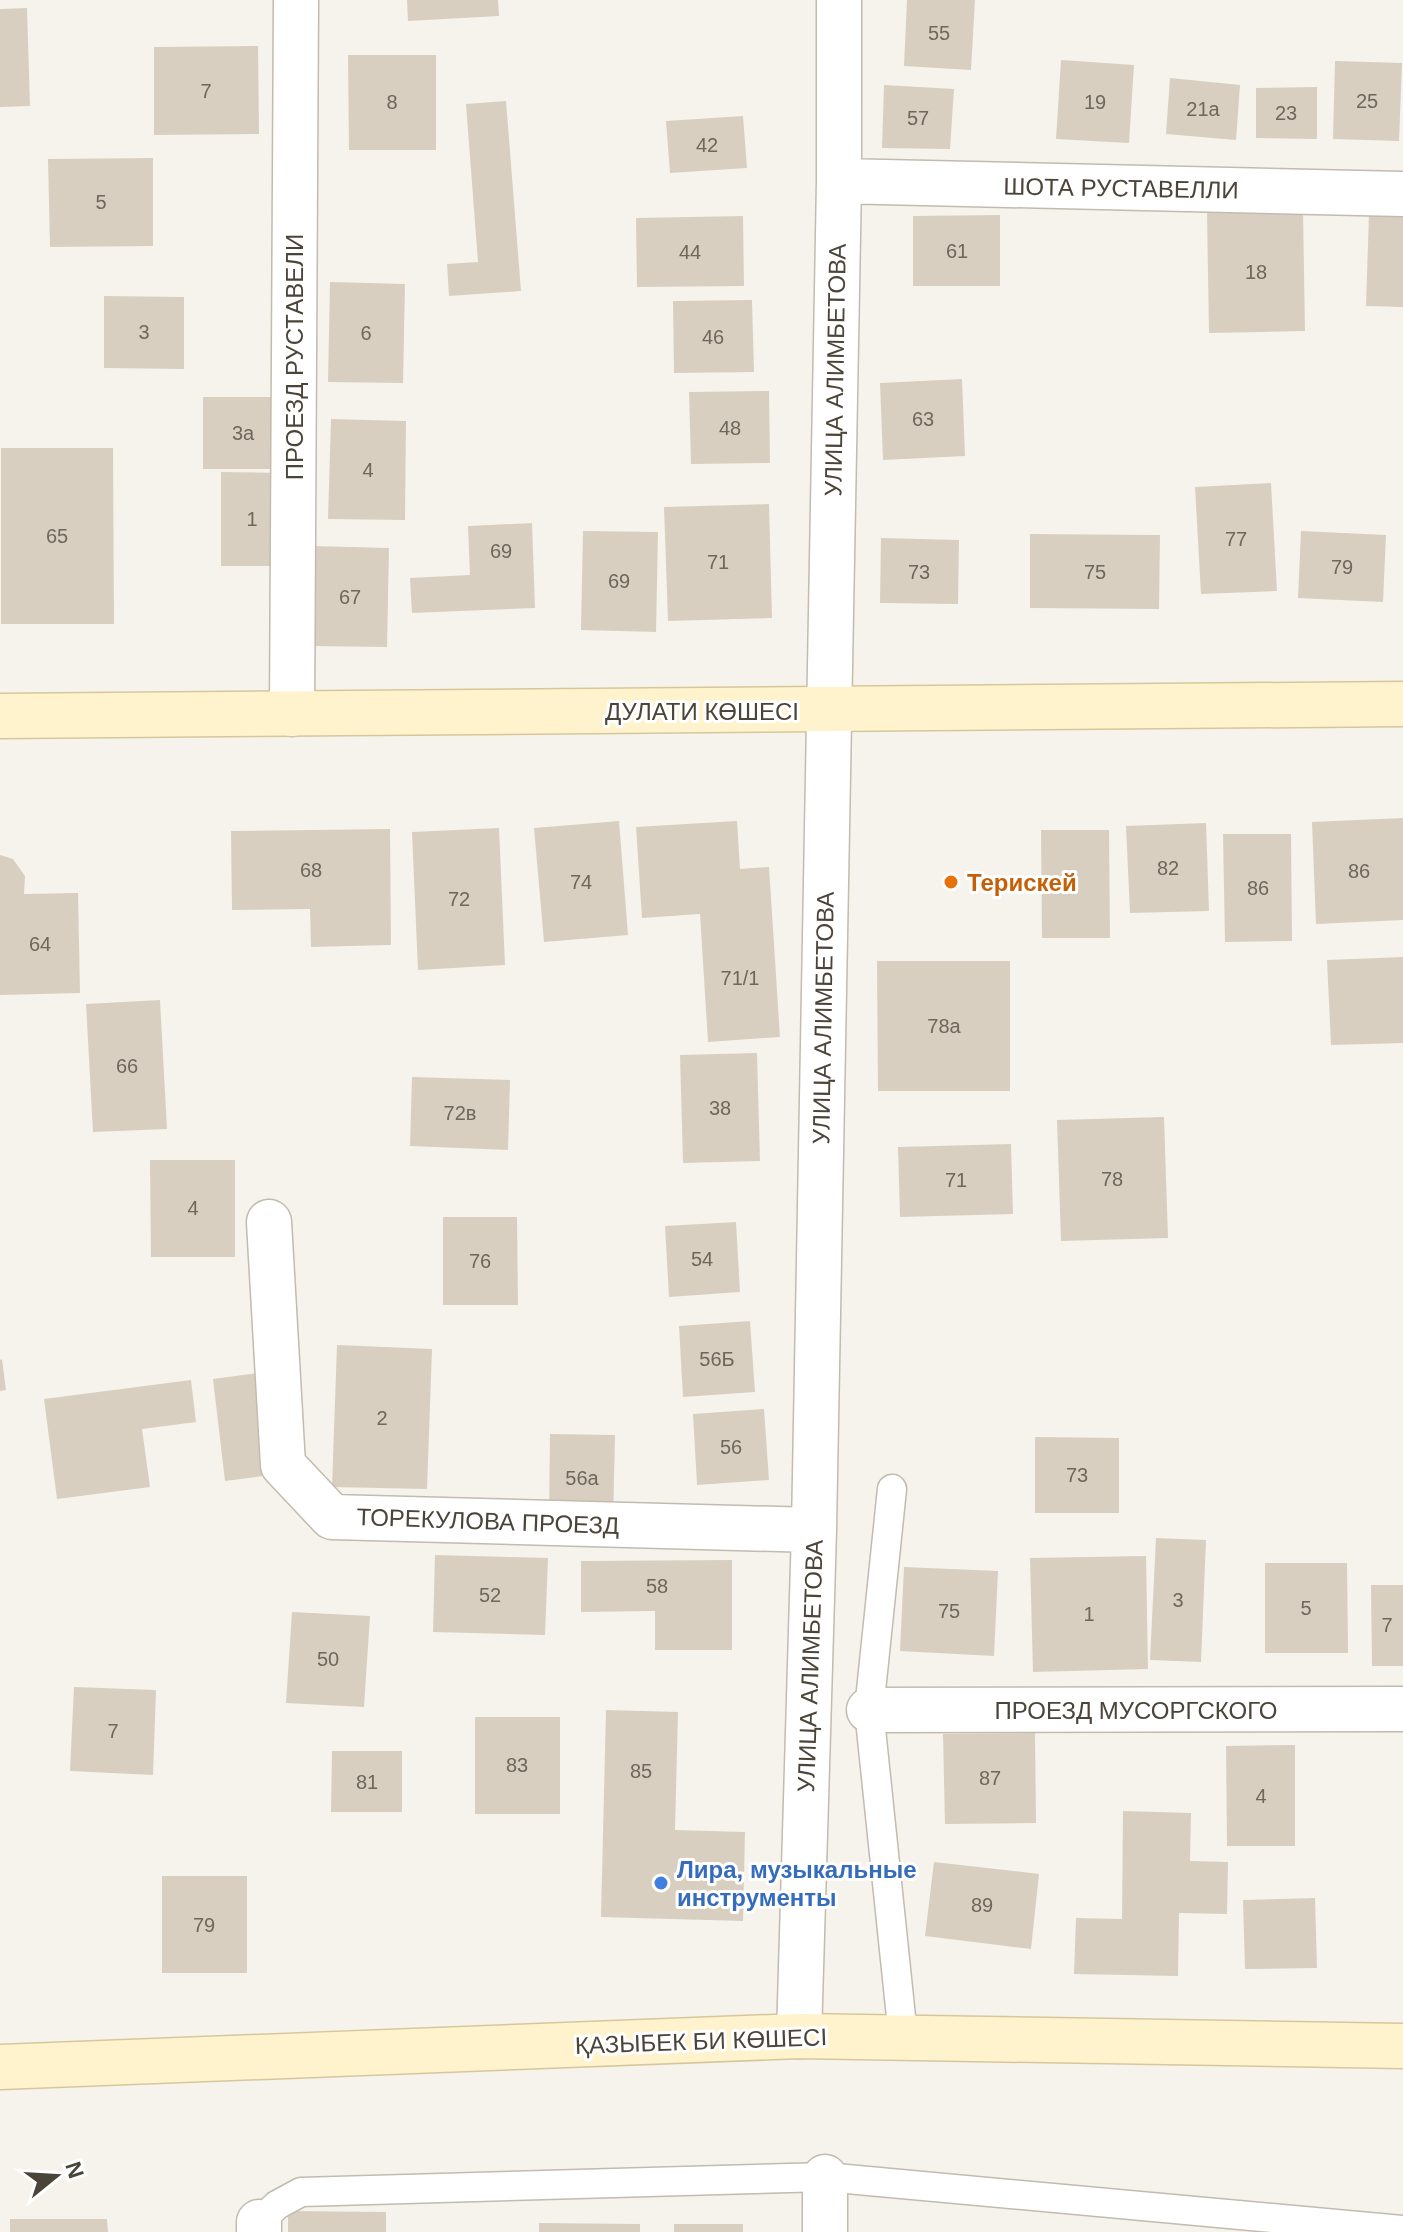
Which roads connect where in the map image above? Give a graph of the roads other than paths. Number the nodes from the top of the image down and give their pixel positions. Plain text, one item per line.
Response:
1 (296, 0) edge
2 (839, 0) edge
3 (839, 181) junction
4 (1403, 194) edge
5 (1403, 704) edge
6 (828, 710) junction
7 (292, 714) junction
8 (0, 716) edge
9 (269, 1222) dead end
10 (892, 1489) dead end
11 (814, 1530) junction
12 (1403, 1709) edge
13 (869, 1710) junction
14 (799, 2036) junction
15 (903, 2036) junction
16 (1403, 2046) edge
17 (0, 2067) edge
18 (825, 2177) junction
19 (259, 2227) edge
20 (1403, 2230) edge
21 (825, 2232) edge

1 - 7 street, ПРОЕЗД РУСТАВЕЛИ
2 - 3 street, УЛИЦА АЛИМБЕТОВА
3 - 4 street, ШОТА РУСТАВЕЛЛИ
3 - 6 street, УЛИЦА АЛИМБЕТОВА
5 - 6 main road, ДУЛАТИ КӨШЕСІ
6 - 7 main road, ДУЛАТИ КӨШЕСІ
6 - 11 street, УЛИЦА АЛИМБЕТОВА
7 - 8 main road, ДУЛАТИ КӨШЕСІ
9 - 11 street, ТОРЕКУЛОВА ПРОЕЗД
10 - 13 lane
11 - 14 street, УЛИЦА АЛИМБЕТОВА
12 - 13 street, ПРОЕЗД МУСОРГСКОГО
13 - 15 lane
14 - 15 main road, ҚАЗЫБЕК БИ КӨШЕСІ
14 - 17 main road, ҚАЗЫБЕК БИ КӨШЕСІ
15 - 16 main road, ҚАЗЫБЕК БИ КӨШЕСІ
18 - 19 lane
18 - 20 lane
18 - 21 street

